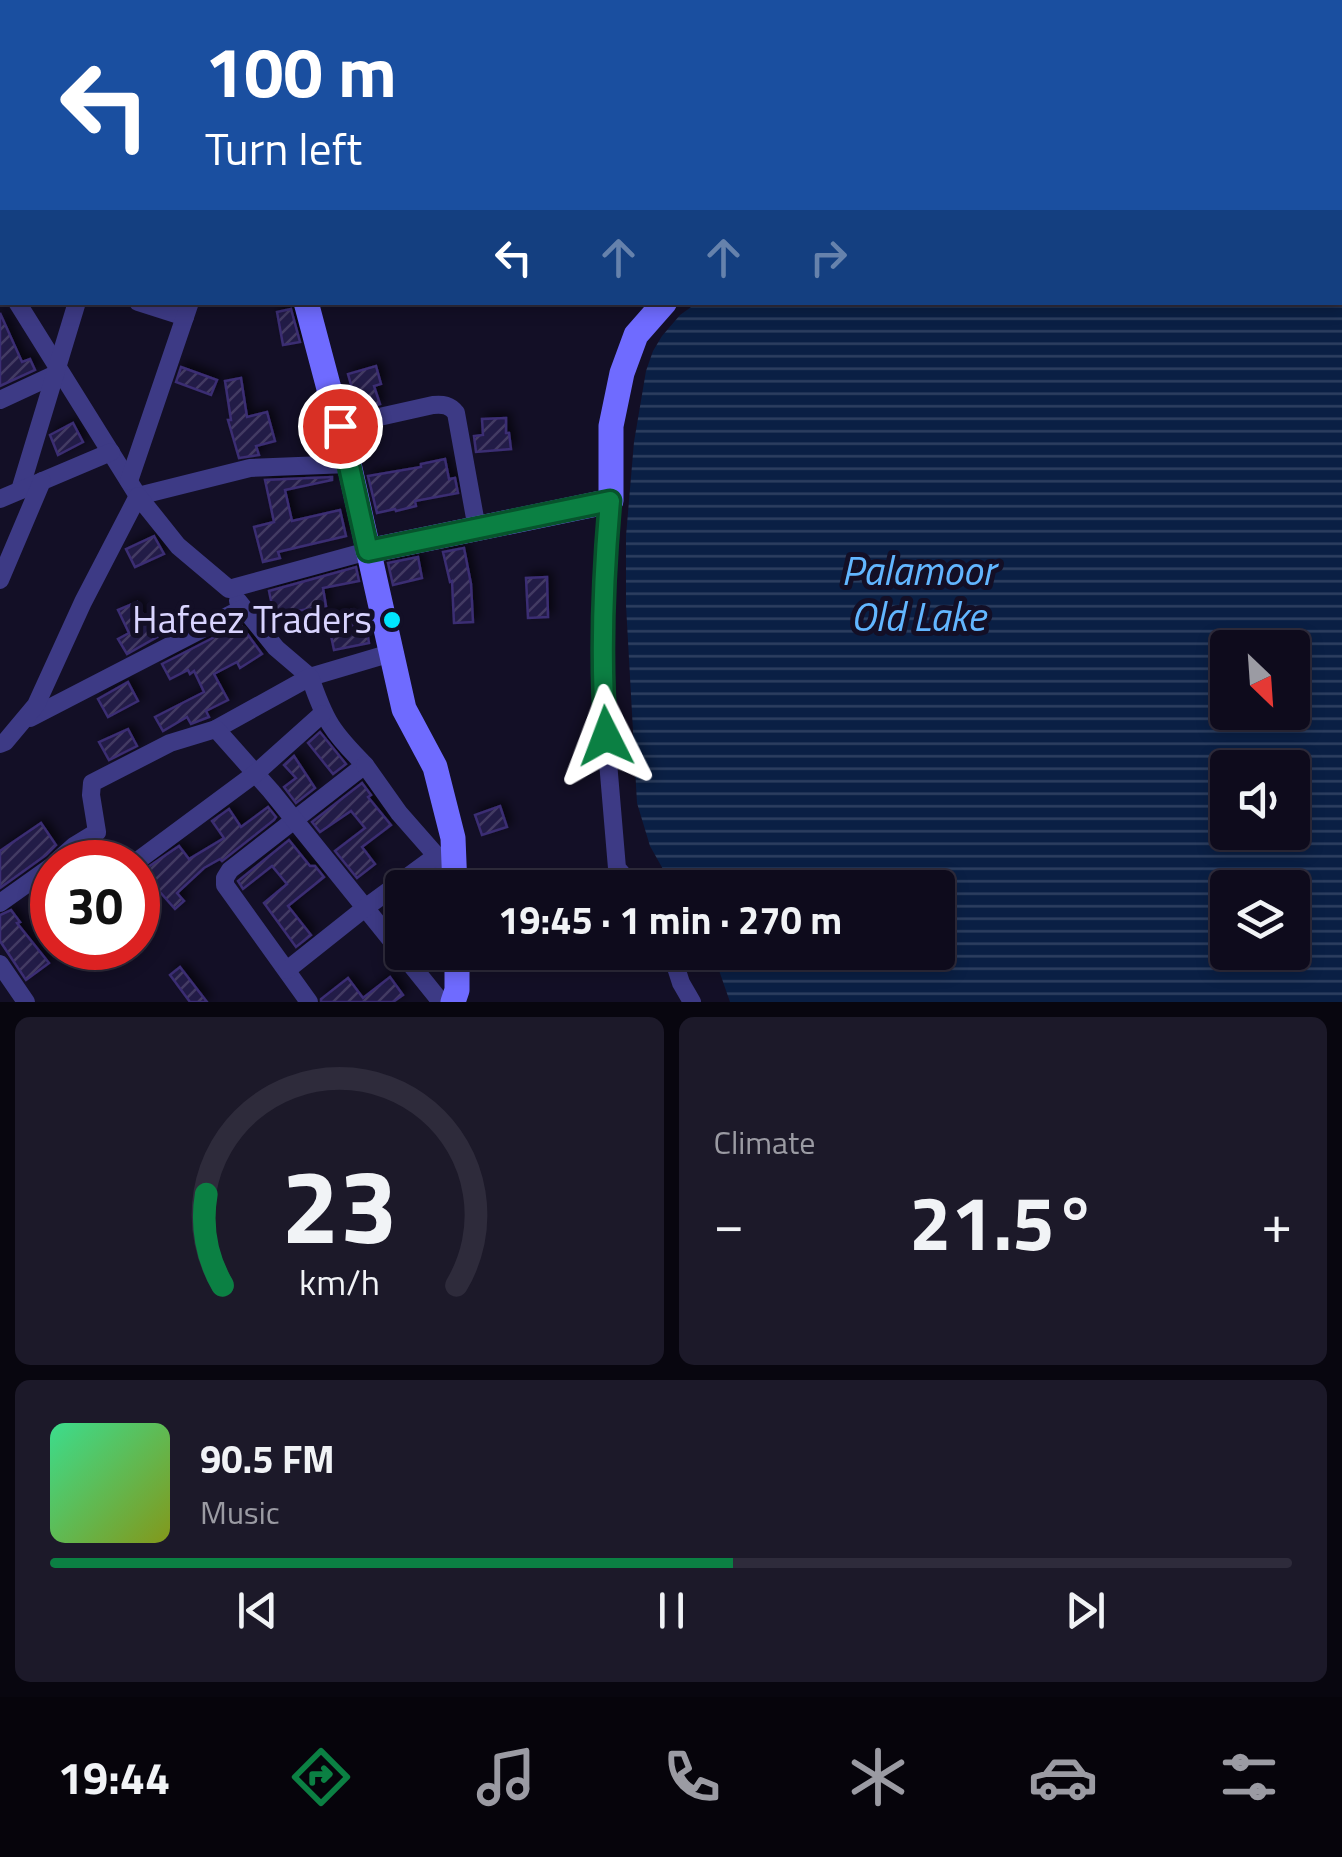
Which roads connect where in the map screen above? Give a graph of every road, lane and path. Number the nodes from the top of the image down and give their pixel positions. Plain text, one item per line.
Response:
1 (20, 305) edge
2 (76, 305) edge
3 (156, 305) edge
4 (307, 305) edge
5 (662, 305) edge
6 (187, 310) edge
7 (57, 370) junction
8 (0, 400) edge
9 (340, 426) junction
10 (111, 452) junction
11 (350, 464) junction
12 (42, 481) junction
13 (134, 489) junction
14 (7, 493) edge
15 (610, 501) junction
16 (477, 529) junction
17 (368, 551) junction
18 (0, 580) edge
19 (229, 589) junction
20 (242, 608) junction
21 (391, 652) junction
22 (310, 677) junction
23 (322, 714) junction
24 (22, 722) junction
25 (216, 729) junction
26 (0, 744) edge
27 (364, 765) junction
28 (256, 774) junction
29 (296, 820) junction
30 (83, 840) edge
31 (160, 844) edge
32 (446, 870) edge
33 (448, 870) edge
34 (620, 870) edge
35 (30, 881) edge
36 (385, 900) edge
37 (0, 903) edge
38 (366, 908) junction
39 (0, 964) edge
40 (287, 970) junction
41 (457, 970) edge
42 (677, 970) edge
43 (26, 1002) edge
44 (309, 1002) edge
45 (442, 1002) edge
46 (454, 1002) edge
47 (692, 1002) edge

1 - 7 street
2 - 7 street
3 - 6 street
4 - 9 street
5 - 15 street
6 - 13 street
7 - 8 street
7 - 10 street
7 - 14 street
9 - 11 street
9 - 16 street
10 - 12 street
10 - 13 street
11 - 13 street
11 - 17 street
12 - 14 street
12 - 18 street
13 - 19 street
13 - 24 street
15 - 16 street
15 - 34 street
16 - 17 street
17 - 19 street
17 - 21 street
19 - 20 street
20 - 22 street
20 - 24 street
21 - 22 street
21 - 33 street
22 - 23 street
22 - 25 street
23 - 27 street
23 - 28 street
24 - 26 street
25 - 28 street
25 - 30 street
27 - 29 street
27 - 32 street
28 - 29 street
28 - 31 street
29 - 38 street
29 - 40 street
35 - 37 street
36 - 38 street
38 - 40 street
38 - 45 street
39 - 43 street
40 - 44 street
41 - 46 street
42 - 47 street

